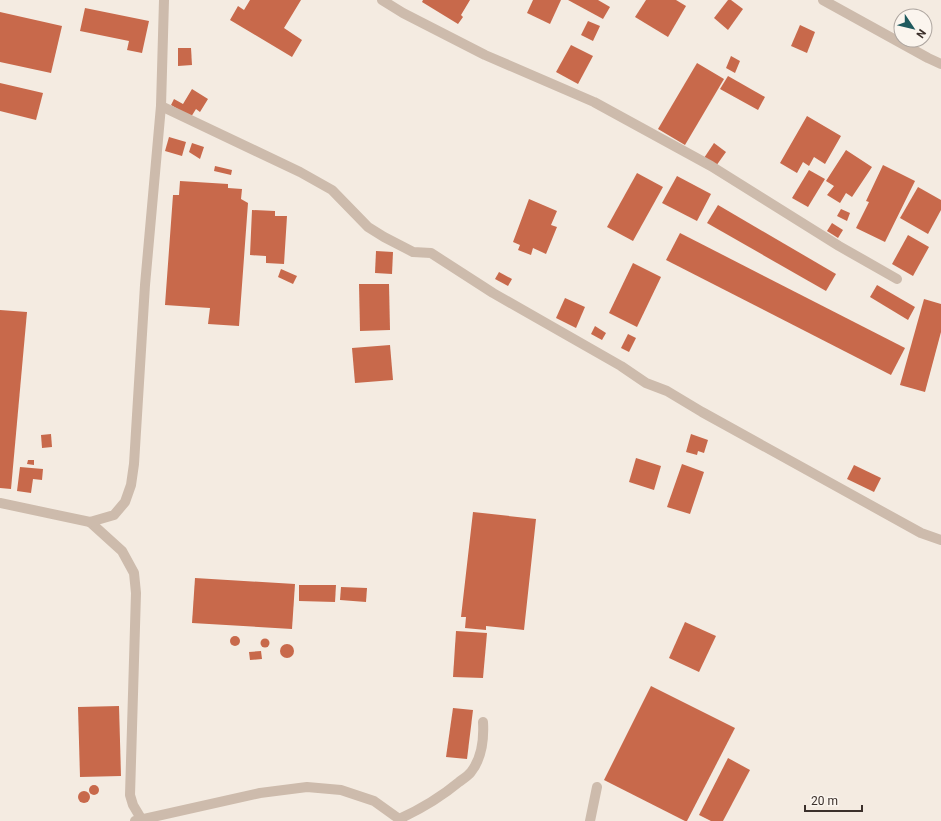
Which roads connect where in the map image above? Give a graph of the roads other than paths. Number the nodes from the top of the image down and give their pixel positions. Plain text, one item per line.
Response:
1 (164, 0) edge
2 (382, 0) edge
3 (823, 0) edge
4 (941, 64) edge
5 (160, 106) junction
6 (897, 279) dead end
7 (0, 503) edge
8 (90, 522) junction
9 (941, 540) edge
10 (483, 722) dead end
11 (597, 788) dead end
12 (401, 820) edge
13 (140, 821) edge
14 (590, 821) edge

1 - 5 street
2 - 6 street
3 - 4 street
5 - 8 street
5 - 9 street
7 - 8 street
8 - 13 street
10 - 12 street
11 - 14 street
12 - 13 street

